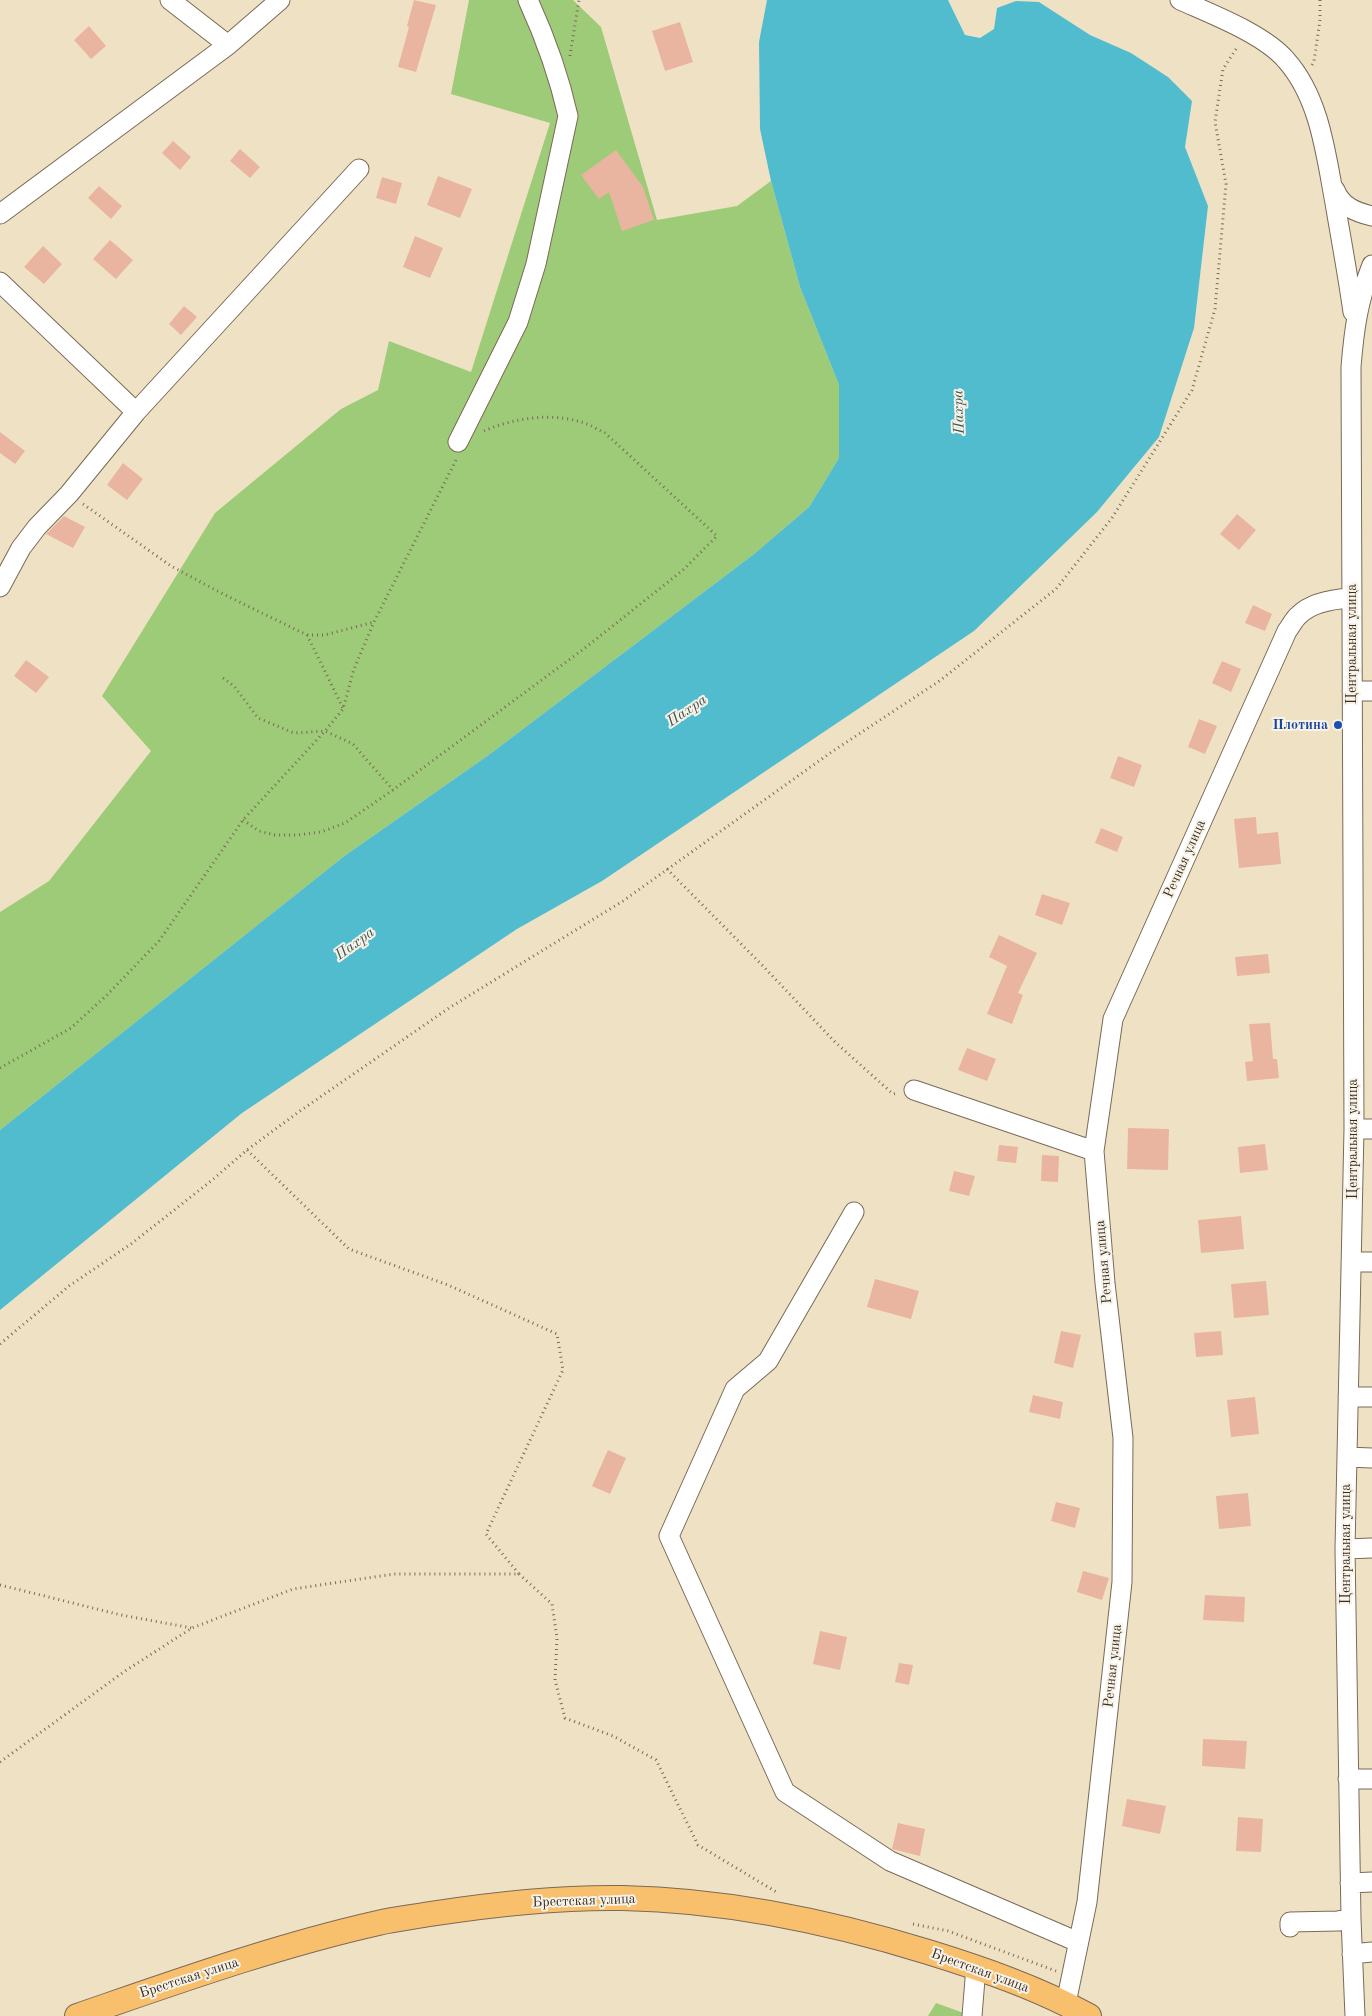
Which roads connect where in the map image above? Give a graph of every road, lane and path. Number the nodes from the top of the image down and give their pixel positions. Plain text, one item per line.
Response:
1 (170, 0) edge
2 (280, 0) edge
3 (528, 0) edge
4 (580, 0) edge
5 (1180, 0) edge
6 (1320, 0) edge
7 (1247, 32) junction
8 (228, 45) junction
9 (570, 58) dead end
10 (1300, 79) junction
11 (358, 169) dead end
12 (1330, 178) junction
13 (0, 214) edge
14 (1372, 216) edge
15 (1372, 266) edge
16 (0, 282) edge
17 (1354, 323) junction
18 (136, 412) junction
19 (458, 442) junction
20 (69, 494) junction
21 (0, 587) edge
22 (1351, 598) junction
23 (374, 622) junction
24 (307, 635) junction
25 (223, 678) dead end
26 (1352, 691) junction
27 (1372, 691) edge
28 (343, 708) junction
29 (326, 731) junction
30 (393, 790) junction
31 (243, 820) junction
32 (667, 869) junction
33 (0, 1068) edge
34 (914, 1090) joint
35 (1363, 1129) edge
36 (247, 1150) junction
37 (1094, 1151) junction
38 (854, 1212) dead end
39 (1352, 1262) junction
40 (1372, 1262) edge
41 (0, 1344) edge
42 (1348, 1397) junction
43 (1372, 1397) edge
44 (1347, 1457) junction
45 (1372, 1458) edge
46 (1372, 1548) edge
47 (1345, 1549) junction
48 (519, 1574) junction
49 (0, 1585) edge
50 (192, 1628) junction
51 (0, 1762) edge
52 (1348, 1779) junction
53 (1372, 1779) edge
54 (1372, 1882) edge
55 (1350, 1883) junction
56 (787, 1897) dead end
57 (1351, 1919) junction
58 (912, 1924) dead end
59 (1290, 1927) dead end
60 (1078, 1942) junction
61 (1372, 1952) edge
62 (1352, 1954) junction
63 (976, 1967) junction
64 (1071, 1976) junction
65 (1066, 2004) junction
66 (1361, 2012) edge
67 (77, 2016) edge
68 (972, 2016) edge
69 (1089, 2016) edge

1 - 8 street
2 - 8 street
3 - 19 street
4 - 9 path
5 - 7 street
6 - 10 path
7 - 10 street
7 - 32 path
8 - 13 street
10 - 12 street
11 - 18 street
12 - 14 street
12 - 17 street
15 - 17 street, Центральная улица
16 - 18 street
17 - 22 street, Центральная улица
18 - 20 street
19 - 23 path
19 - 30 path
20 - 21 street
20 - 24 path
22 - 26 street, Центральная улица
22 - 37 street, Речная улица
23 - 24 path
23 - 28 path
24 - 28 path
25 - 29 path
26 - 27 street
26 - 35 street, Центральная улица
28 - 29 path
29 - 30 path
29 - 31 path
30 - 31 path
31 - 33 path
32 - 34 path
32 - 36 path
34 - 37 street
35 - 39 street, Центральная улица
36 - 41 path
36 - 48 path
37 - 60 street, Речная улица
38 - 60 street
39 - 40 street
39 - 42 street, Центральная улица
42 - 43 street
42 - 44 street, Центральная улица
44 - 45 street
44 - 47 street, Центральная улица
46 - 47 street
47 - 52 street, Центральная улица
48 - 50 path
48 - 56 path
49 - 50 path
50 - 51 path
52 - 53 street
52 - 55 street, Центральная улица
54 - 55 street
55 - 57 street, Центральная улица
57 - 59 street
57 - 62 street, Центральная улица
58 - 64 path
60 - 64 street, Речная улица
61 - 62 street
62 - 66 street, Центральная улица
63 - 65 main road, Брестская улица
63 - 67 main road, Брестская улица
63 - 68 street
64 - 65 street, Речная улица
65 - 69 main road, Брестская улица

